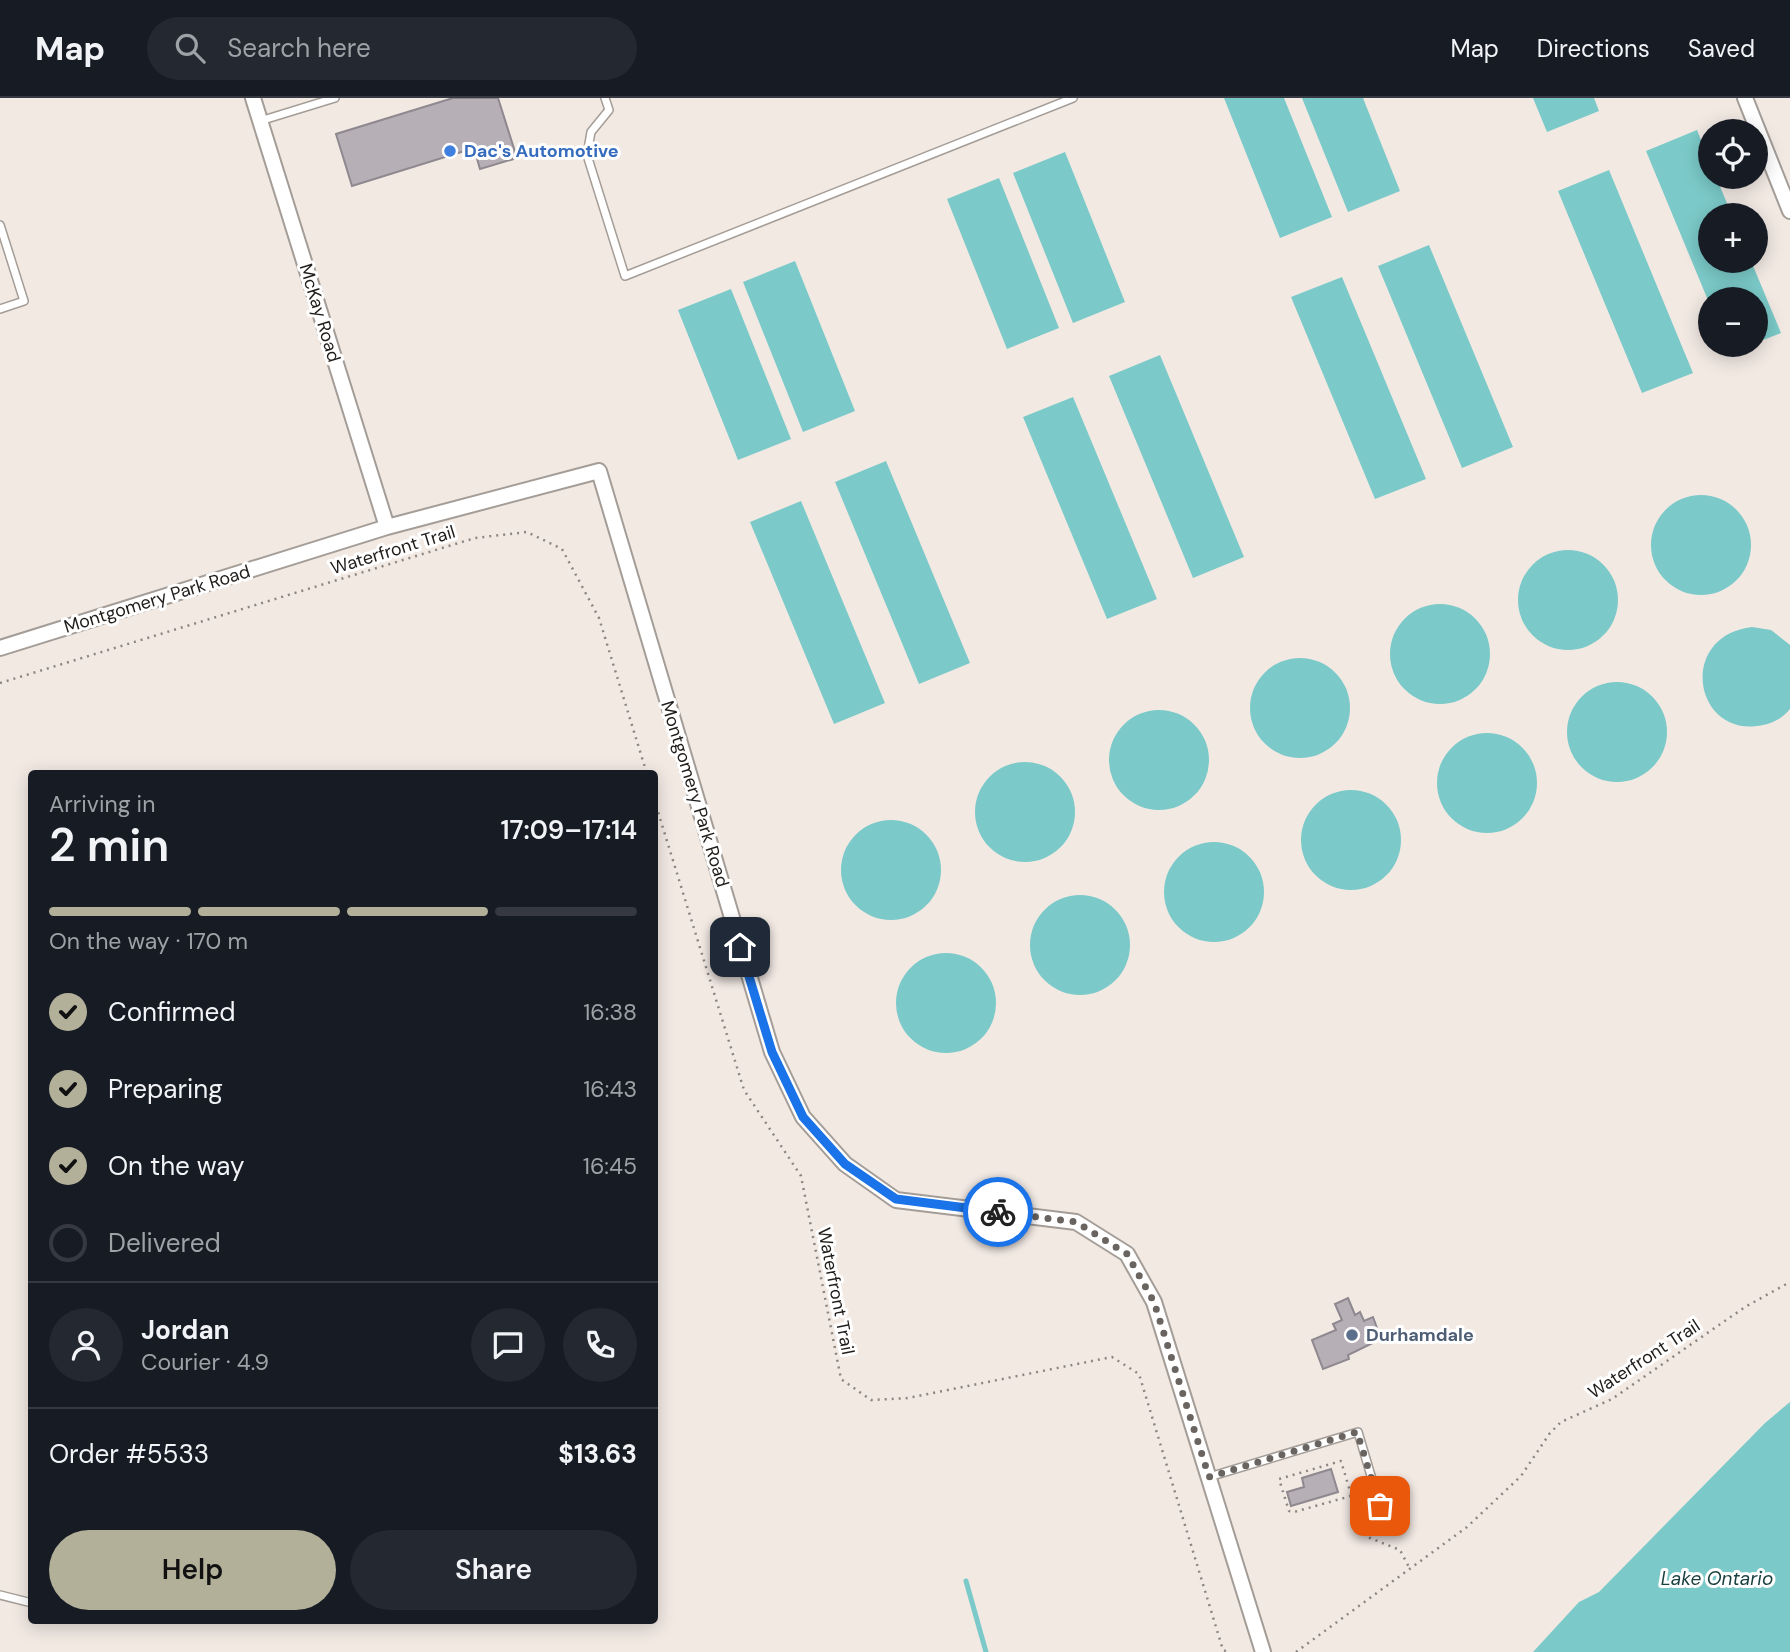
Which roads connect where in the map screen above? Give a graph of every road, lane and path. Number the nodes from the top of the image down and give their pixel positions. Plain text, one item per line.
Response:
1 (253, 98) edge
2 (335, 98) edge
3 (604, 98) edge
4 (1073, 98) edge
5 (1745, 98) edge
6 (260, 121) junction
7 (1790, 211) edge
8 (0, 225) edge
9 (0, 309) edge
10 (387, 527) junction
11 (0, 648) edge
12 (0, 683) edge
13 (646, 770) edge
14 (658, 812) edge
15 (1790, 1283) edge
16 (1209, 1477) junction
17 (1350, 1496) junction
18 (1380, 1506) dead end
19 (1410, 1569) junction
20 (0, 1595) edge
21 (28, 1602) edge
22 (1228, 1652) edge
23 (1263, 1652) edge
24 (1296, 1652) edge

1 - 6 street, McKay Road
2 - 6 lane
3 - 4 lane
5 - 7 street
6 - 10 street, McKay Road
8 - 9 lane
10 - 11 street, Montgomery Park Road
10 - 16 street, Montgomery Park Road
12 - 13 path, Waterfront Trail
14 - 22 path, Waterfront Trail
15 - 19 path, Waterfront Trail
16 - 18 lane
16 - 23 street, Montgomery Park Road
17 - 17 path
17 - 19 path
19 - 24 path, Waterfront Trail
20 - 21 lane

